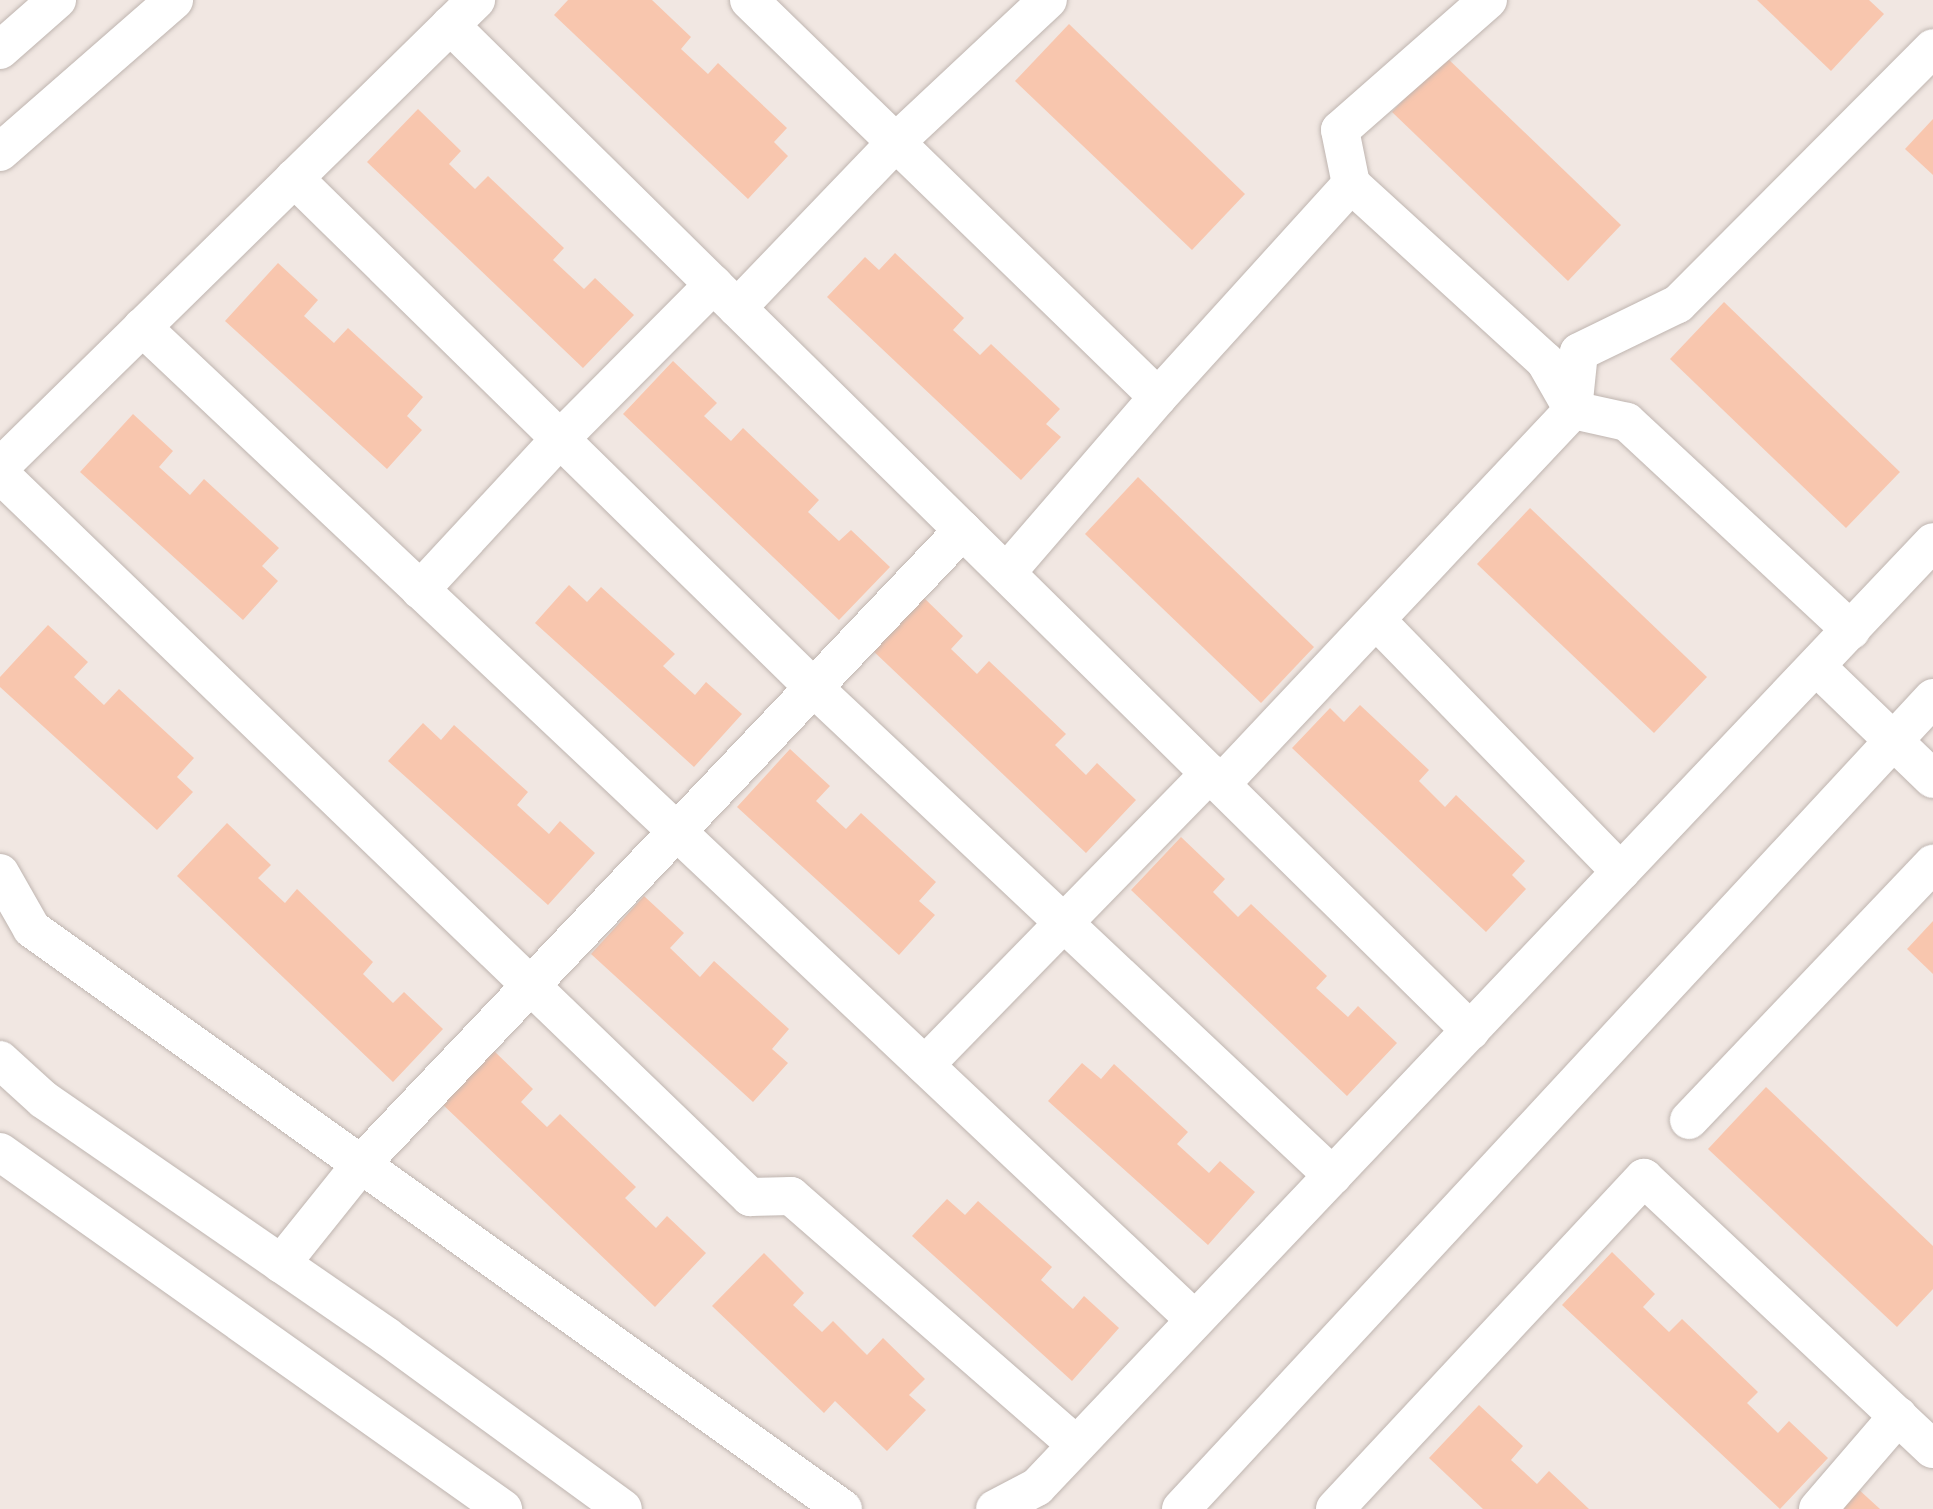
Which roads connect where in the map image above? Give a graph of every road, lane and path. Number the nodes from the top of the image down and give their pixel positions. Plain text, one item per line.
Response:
1 (57, 0) edge
2 (174, 0) edge
3 (749, 0) edge
4 (1048, 0) edge
5 (1488, 0) edge
6 (463, 13) edge
7 (1933, 48) edge
8 (0, 50) edge
9 (896, 142) junction
10 (0, 152) edge
11 (294, 178) junction
12 (1352, 184) junction
13 (726, 296) junction
14 (142, 327) junction
15 (1158, 397) junction
16 (1573, 410) junction
17 (560, 439) junction
18 (0, 467) edge
19 (0, 474) edge
20 (963, 530) junction
21 (1933, 542) edge
22 (1007, 572) junction
23 (421, 590) junction
24 (1376, 620) junction
25 (1851, 630) junction
26 (1817, 667) junction
27 (814, 688) junction
28 (1933, 698) edge
29 (1893, 740) junction
30 (1215, 778) junction
31 (1933, 779) edge
32 (677, 832) junction
33 (1933, 864) edge
34 (0, 873) edge
35 (1621, 873) junction
36 (1065, 924) junction
37 (532, 984) junction
38 (1471, 1031) junction
39 (0, 1060) edge
40 (925, 1065) junction
41 (1689, 1120) dead end
42 (0, 1152) edge
43 (361, 1164) junction
44 (1333, 1176) junction
45 (281, 1264) junction
46 (1195, 1320) junction
47 (1898, 1416) junction
48 (1076, 1446) junction
49 (1933, 1449) edge
50 (1344, 1506) edge
51 (503, 1509) edge
52 (623, 1509) edge
53 (843, 1509) edge
54 (995, 1509) edge
55 (1181, 1509) edge
56 (1818, 1509) edge

1 - 8 street
2 - 10 street
3 - 9 street
4 - 9 street
5 - 12 street
6 - 11 street
6 - 13 street
7 - 16 street
9 - 13 street
9 - 15 street
11 - 14 street
11 - 17 street
12 - 15 street
12 - 16 street
13 - 17 street
13 - 20 street
14 - 18 street
14 - 23 street
15 - 22 street
16 - 24 street
16 - 25 street
17 - 23 street
17 - 27 street
19 - 37 street
20 - 22 street
20 - 27 street
21 - 25 street
22 - 30 street
23 - 32 street
24 - 30 street
24 - 35 street
25 - 26 street
26 - 29 street
26 - 35 street
27 - 32 street
27 - 36 street
28 - 29 street
29 - 31 street
29 - 55 street
30 - 36 street
30 - 38 street
32 - 37 street
32 - 40 street
33 - 41 street
34 - 43 street
35 - 38 street
36 - 40 street
36 - 44 street
37 - 43 street
37 - 48 street
38 - 44 street
39 - 45 street
40 - 46 street
42 - 51 street
43 - 45 street
43 - 53 street
44 - 46 street
45 - 52 street
46 - 48 street
47 - 49 street
47 - 50 street
47 - 56 street
48 - 54 street

